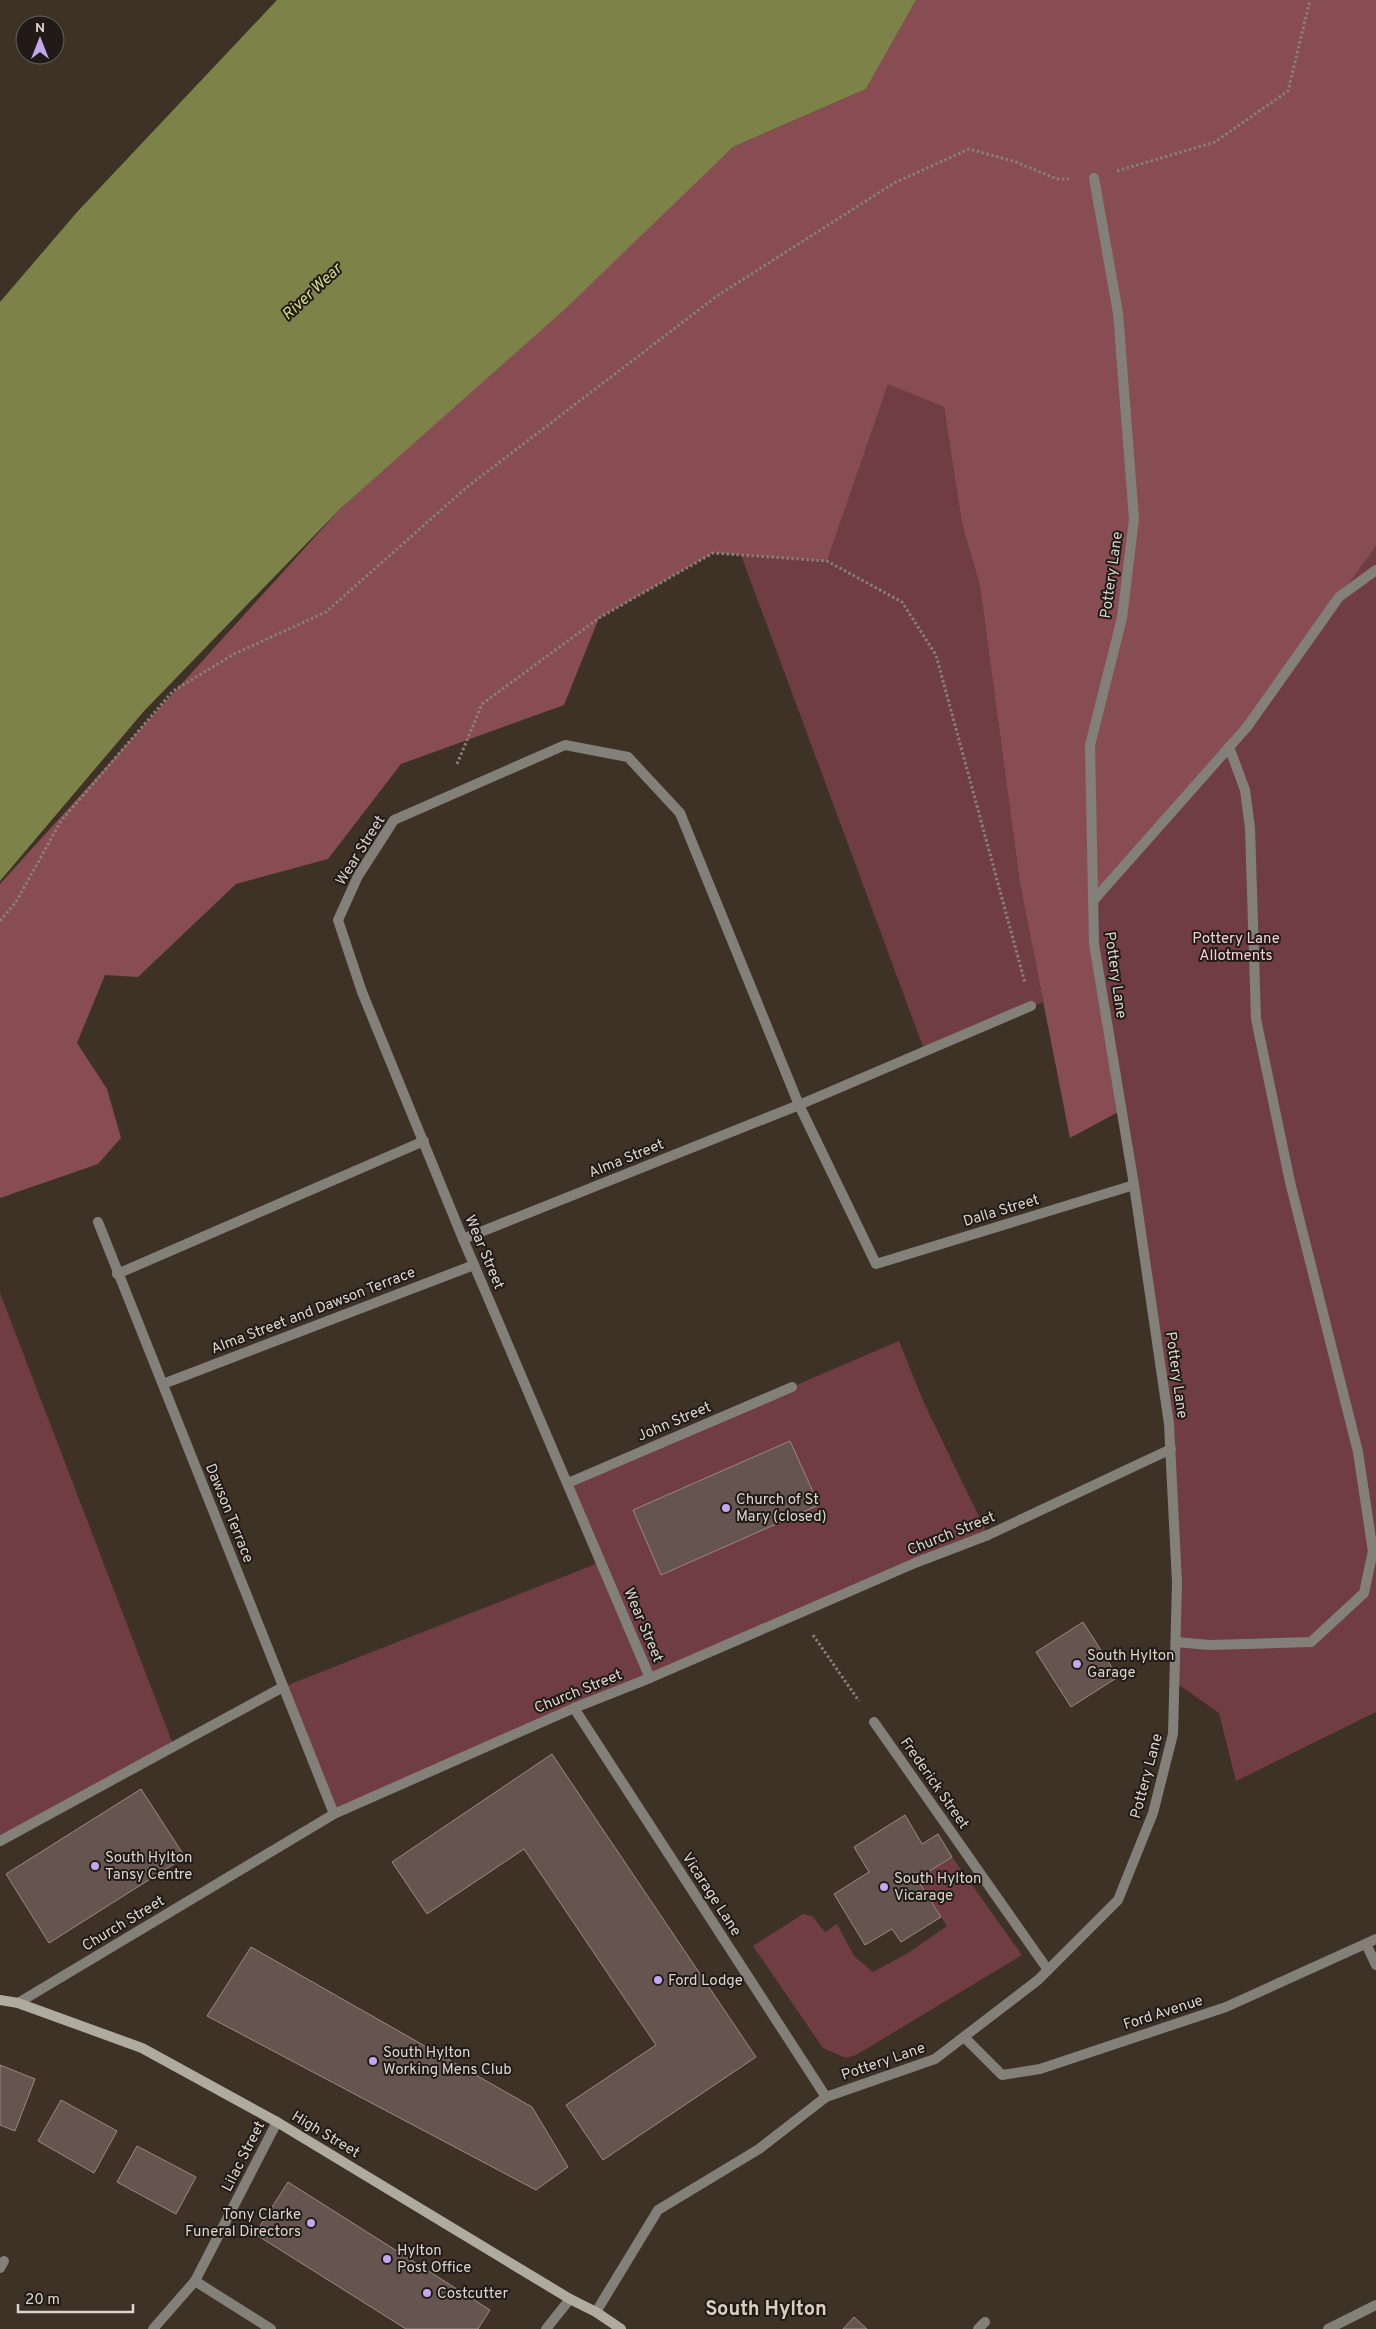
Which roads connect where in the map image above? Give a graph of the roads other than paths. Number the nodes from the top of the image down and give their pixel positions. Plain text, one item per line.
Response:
1 (1094, 178) road end
2 (1376, 570) edge
3 (1229, 747) junction
4 (1093, 901) junction
5 (1031, 1006) road end
6 (799, 1105) junction
7 (424, 1141) junction
8 (1134, 1185) junction
9 (98, 1222) dead end
10 (463, 1239) junction
11 (474, 1264) junction
12 (876, 1264) joint
13 (117, 1274) junction
14 (163, 1384) junction
15 (792, 1387) dead end
16 (1171, 1449) junction
17 (568, 1483) junction
18 (1376, 1535) edge
19 (1372, 1552) junction
20 (1176, 1642) junction
21 (650, 1678) junction
22 (284, 1687) junction
23 (574, 1708) junction
24 (874, 1722) road end
25 (334, 1814) junction
26 (0, 1842) edge
27 (1376, 1939) edge
28 (1366, 1944) junction
29 (1376, 1965) edge
30 (1048, 1970) junction
31 (0, 2000) edge
32 (18, 2003) junction
33 (964, 2037) junction
34 (826, 2097) junction
35 (277, 2122) junction
36 (195, 2281) junction
37 (570, 2299) junction
38 (1376, 2305) edge
39 (596, 2312) junction
40 (153, 2329) edge
41 (271, 2329) edge
42 (546, 2329) edge
43 (621, 2329) edge
44 (1328, 2329) edge

1 - 4 street, Pottery Lane
2 - 3 street
3 - 4 street
3 - 19 street
4 - 8 street, Pottery Lane
5 - 6 street, Alma Street
6 - 7 street, Wear Street
6 - 10 street, Alma Street
6 - 12 street, Wear Street
7 - 10 street, Wear Street
7 - 13 street
8 - 12 street, Dalla Street
8 - 16 street, Pottery Lane
9 - 13 street, Dawson Terrace
10 - 11 street, Wear Street
11 - 14 street, Alma Street and Dawson Terrace
11 - 17 street, Wear Street
13 - 14 street, Dawson Terrace
14 - 22 street, Dawson Terrace
15 - 17 street, John Street
16 - 20 street, Pottery Lane
16 - 21 street, Church Street
17 - 21 street, Wear Street
18 - 19 street
19 - 20 street
20 - 30 street, Pottery Lane
21 - 23 street, Church Street
22 - 25 street, Dawson Terrace
22 - 26 street
23 - 25 street, Church Street
23 - 34 street, Vicarage Lane
24 - 30 street, Frederick Street
25 - 32 street, Church Street
27 - 28 street, Ford Avenue
28 - 29 street
28 - 33 street, Ford Avenue
30 - 33 street, Pottery Lane
31 - 32 street, High Street
32 - 35 street, High Street
33 - 34 street, Pottery Lane
34 - 39 street, Pottery Lane
35 - 36 street, Lilac Street
35 - 37 street, High Street
36 - 40 street, Lilac Street
36 - 41 street
37 - 39 street, High Street
37 - 42 street
38 - 44 street
39 - 43 street, High Street

